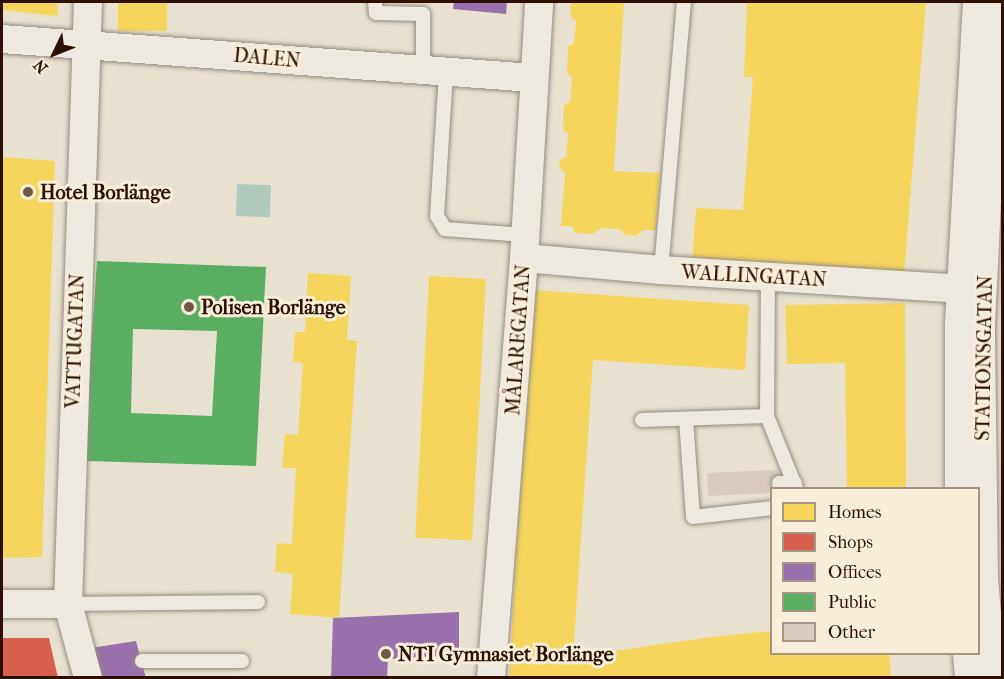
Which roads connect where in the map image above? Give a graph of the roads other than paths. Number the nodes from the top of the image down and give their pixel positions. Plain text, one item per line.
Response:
1 (88, 2) edge
2 (375, 2) edge
3 (539, 2) edge
4 (684, 2) edge
5 (976, 2) edge
6 (997, 2) edge
7 (2, 39) edge
8 (86, 44) junction
9 (434, 72) junction
10 (533, 78) junction
11 (524, 247) junction
12 (661, 270) junction
13 (979, 274) edge
14 (768, 277) junction
15 (767, 416) junction
16 (686, 419) junction
17 (642, 420) dead end
18 (779, 483) dead end
19 (795, 486) edge
20 (959, 487) edge
21 (770, 508) edge
22 (258, 602) dead end
23 (2, 604) edge
24 (68, 604) junction
25 (967, 655) edge
26 (142, 661) dead end
27 (242, 661) dead end
28 (89, 668) edge
29 (491, 678) edge
30 (969, 678) edge
31 (993, 678) edge

1 - 8 street, VATTUGATAN
2 - 9 lane
3 - 10 street, MÅLAREGATAN
4 - 12 lane
5 - 13 street, STATIONSGATAN
6 - 13 street, STATIONSGATAN
7 - 8 street, DALEN
8 - 9 street, DALEN
8 - 24 street, VATTUGATAN
9 - 10 street, DALEN
9 - 11 lane
10 - 11 street, MÅLAREGATAN
11 - 12 street, WALLINGATAN
11 - 29 street, MÅLAREGATAN
12 - 14 street, WALLINGATAN
13 - 14 street, WALLINGATAN
13 - 20 street, STATIONSGATAN
13 - 31 street, STATIONSGATAN
14 - 15 lane
15 - 16 lane
15 - 19 lane
16 - 17 lane
16 - 21 lane
18 - 19 lane
22 - 24 lane
23 - 24 street
24 - 28 street, VATTUGATAN
25 - 30 street
26 - 27 lane

